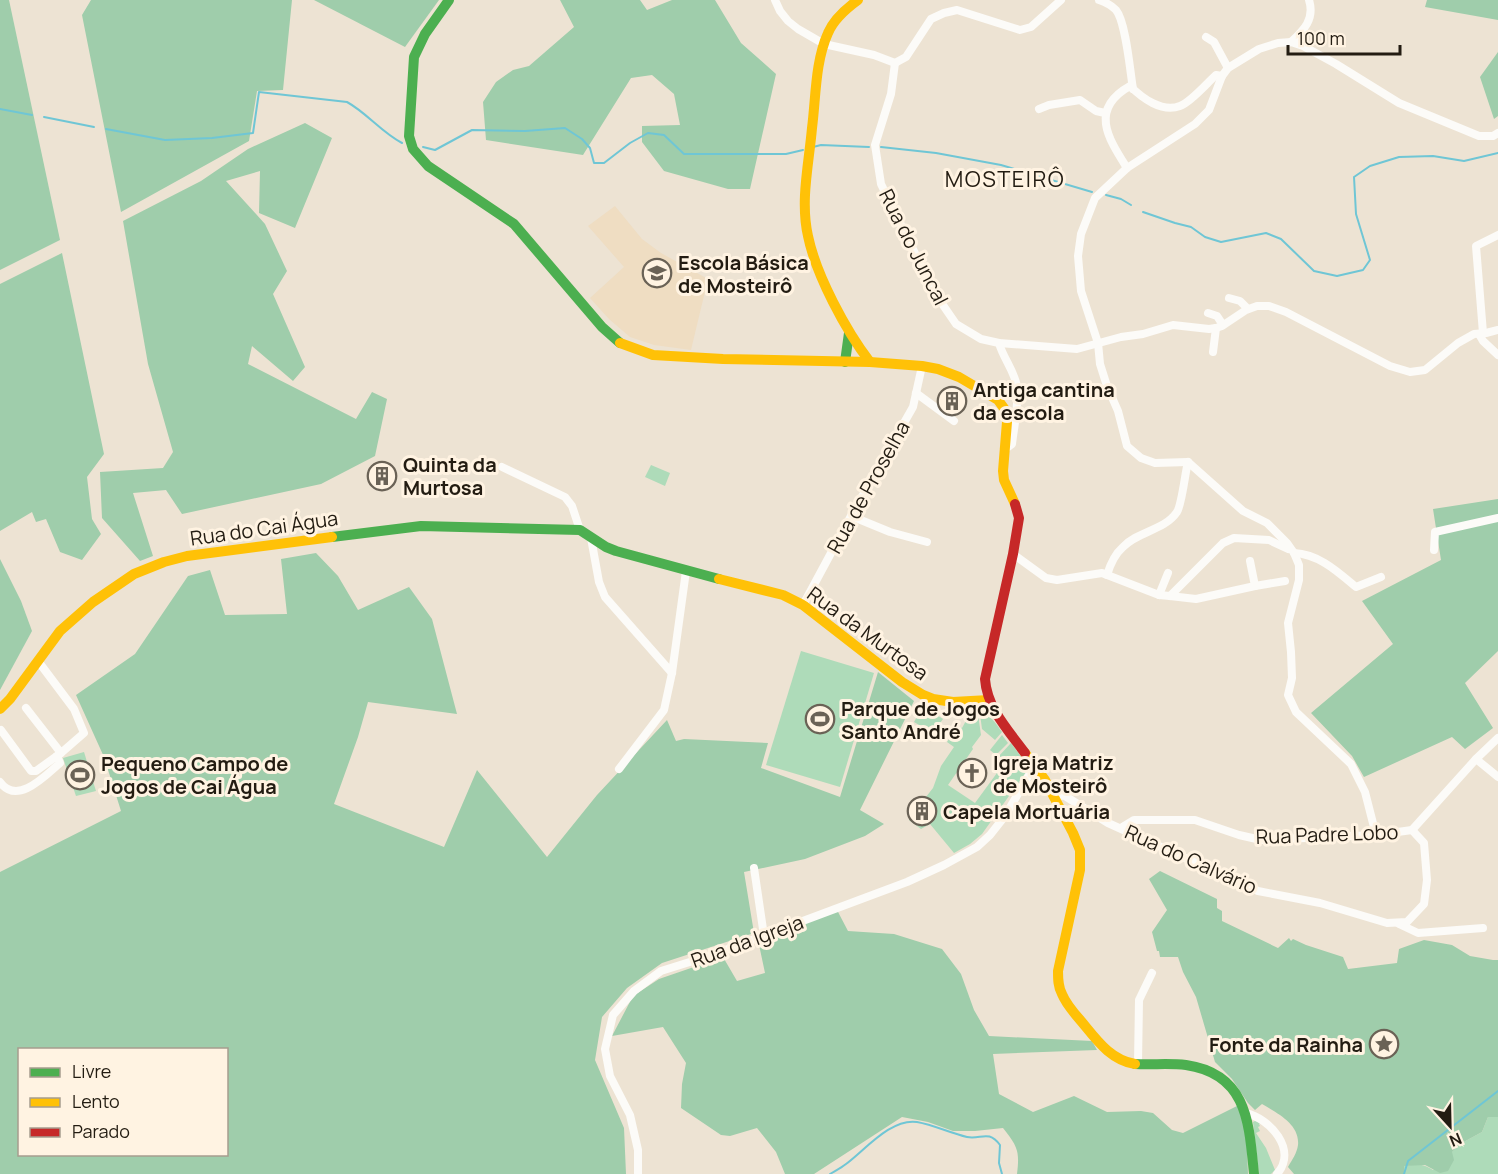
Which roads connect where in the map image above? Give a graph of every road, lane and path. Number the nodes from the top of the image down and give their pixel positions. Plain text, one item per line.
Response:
1 (449, 0) edge
2 (774, 0) edge
3 (858, 0) edge
4 (1061, 0) edge
5 (1099, 0) edge
6 (1309, 0) edge
7 (1206, 37) dead end
8 (1291, 42) junction
9 (824, 44) junction
10 (896, 63) junction
11 (1228, 68) junction
12 (1221, 76) junction
13 (1133, 89) junction
14 (1039, 110) dead end
15 (1105, 113) junction
16 (1498, 133) edge
17 (1127, 168) junction
18 (1498, 235) edge
19 (1229, 297) dead end
20 (1248, 309) junction
21 (1208, 313) dead end
22 (1220, 327) junction
23 (1498, 330) edge
24 (849, 333) junction
25 (1481, 333) junction
26 (999, 343) junction
27 (1098, 343) junction
28 (1213, 352) dead end
29 (1498, 355) edge
30 (845, 362) junction
31 (870, 362) junction
32 (922, 366) junction
33 (916, 393) junction
34 (954, 421) dead end
35 (1004, 446) junction
36 (1188, 462) junction
37 (502, 467) dead end
38 (851, 516) junction
39 (1498, 518) edge
40 (580, 530) junction
41 (591, 538) junction
42 (927, 542) dead end
43 (1434, 550) dead end
44 (1294, 553) junction
45 (1013, 554) junction
46 (1250, 561) dead end
47 (686, 572) junction
48 (1168, 573) dead end
49 (1107, 575) junction
50 (1381, 577) dead end
51 (1285, 581) dead end
52 (1255, 586) junction
53 (1159, 595) junction
54 (1170, 596) junction
55 (803, 605) junction
56 (38, 661) junction
57 (672, 673) junction
58 (989, 700) junction
59 (26, 708) dead end
60 (0, 709) edge
61 (1, 730) edge
62 (1498, 738) edge
63 (59, 754) junction
64 (1476, 759) junction
65 (619, 769) dead end
66 (1038, 769) junction
67 (1498, 777) edge
68 (1046, 780) junction
69 (0, 783) edge
70 (1021, 789) junction
71 (1055, 795) junction
72 (1121, 828) junction
73 (1412, 830) junction
74 (1376, 835) junction
75 (754, 868) dead end
76 (1397, 922) junction
77 (1483, 928) dead end
78 (764, 936) junction
79 (1152, 973) dead end
80 (1138, 1064) junction
81 (1245, 1113) junction
82 (638, 1174) edge
83 (1254, 1174) edge
84 (1277, 1174) edge

1 - 30 main road
2 - 9 street
3 - 9 main road
4 - 10 street
5 - 13 street
6 - 8 street
7 - 11 street
8 - 11 street
8 - 16 street
9 - 10 street
9 - 24 main road
10 - 26 street, Rua do Juncal
11 - 12 street
12 - 13 street
12 - 17 street
13 - 15 street
14 - 15 street
15 - 17 street
17 - 27 street
18 - 25 street
19 - 20 street
20 - 22 street
20 - 25 street
21 - 22 street
22 - 27 street, Rua do Juncal
22 - 28 street
23 - 25 street
24 - 30 main road
24 - 31 main road
25 - 29 street
26 - 27 street, Rua do Juncal
26 - 35 street
27 - 36 street
30 - 31 main road
31 - 32 main road
32 - 33 street, Rua de Proselha
32 - 35 main road
33 - 34 street
33 - 38 street, Rua de Proselha
35 - 45 main road
36 - 44 street
36 - 49 street
37 - 40 street
38 - 42 street
38 - 55 street, Rua de Proselha
39 - 43 street
40 - 41 main road
40 - 56 main road, Rua do Cai Água
41 - 47 main road, Rua da Murtosa
41 - 57 street
44 - 50 street
44 - 54 street
44 - 74 street
45 - 49 street
45 - 58 main road
46 - 52 street
47 - 55 main road, Rua da Murtosa
47 - 57 street
48 - 53 street
49 - 53 street
51 - 52 street
52 - 54 street
53 - 54 street
55 - 58 main road, Rua da Murtosa
56 - 60 main road, Rua do Cai Água
56 - 63 street
57 - 65 street
58 - 66 main road
59 - 63 street
61 - 63 street
62 - 64 street, Rua Padre Lobo
63 - 69 street
64 - 67 street
64 - 73 street, Rua Padre Lobo
66 - 68 main road
66 - 70 street, Rua da Igreja
68 - 70 street
68 - 71 main road
70 - 78 street, Rua da Igreja
71 - 72 street, Rua do Calvário
71 - 80 main road
72 - 74 street, Rua Padre Lobo
72 - 76 street, Rua do Calvário
73 - 74 street, Rua Padre Lobo
73 - 76 street
75 - 78 street
76 - 77 street, Rua do Calvário
78 - 82 street, Rua da Igreja
79 - 80 street
80 - 81 main road
81 - 83 main road
81 - 84 street

